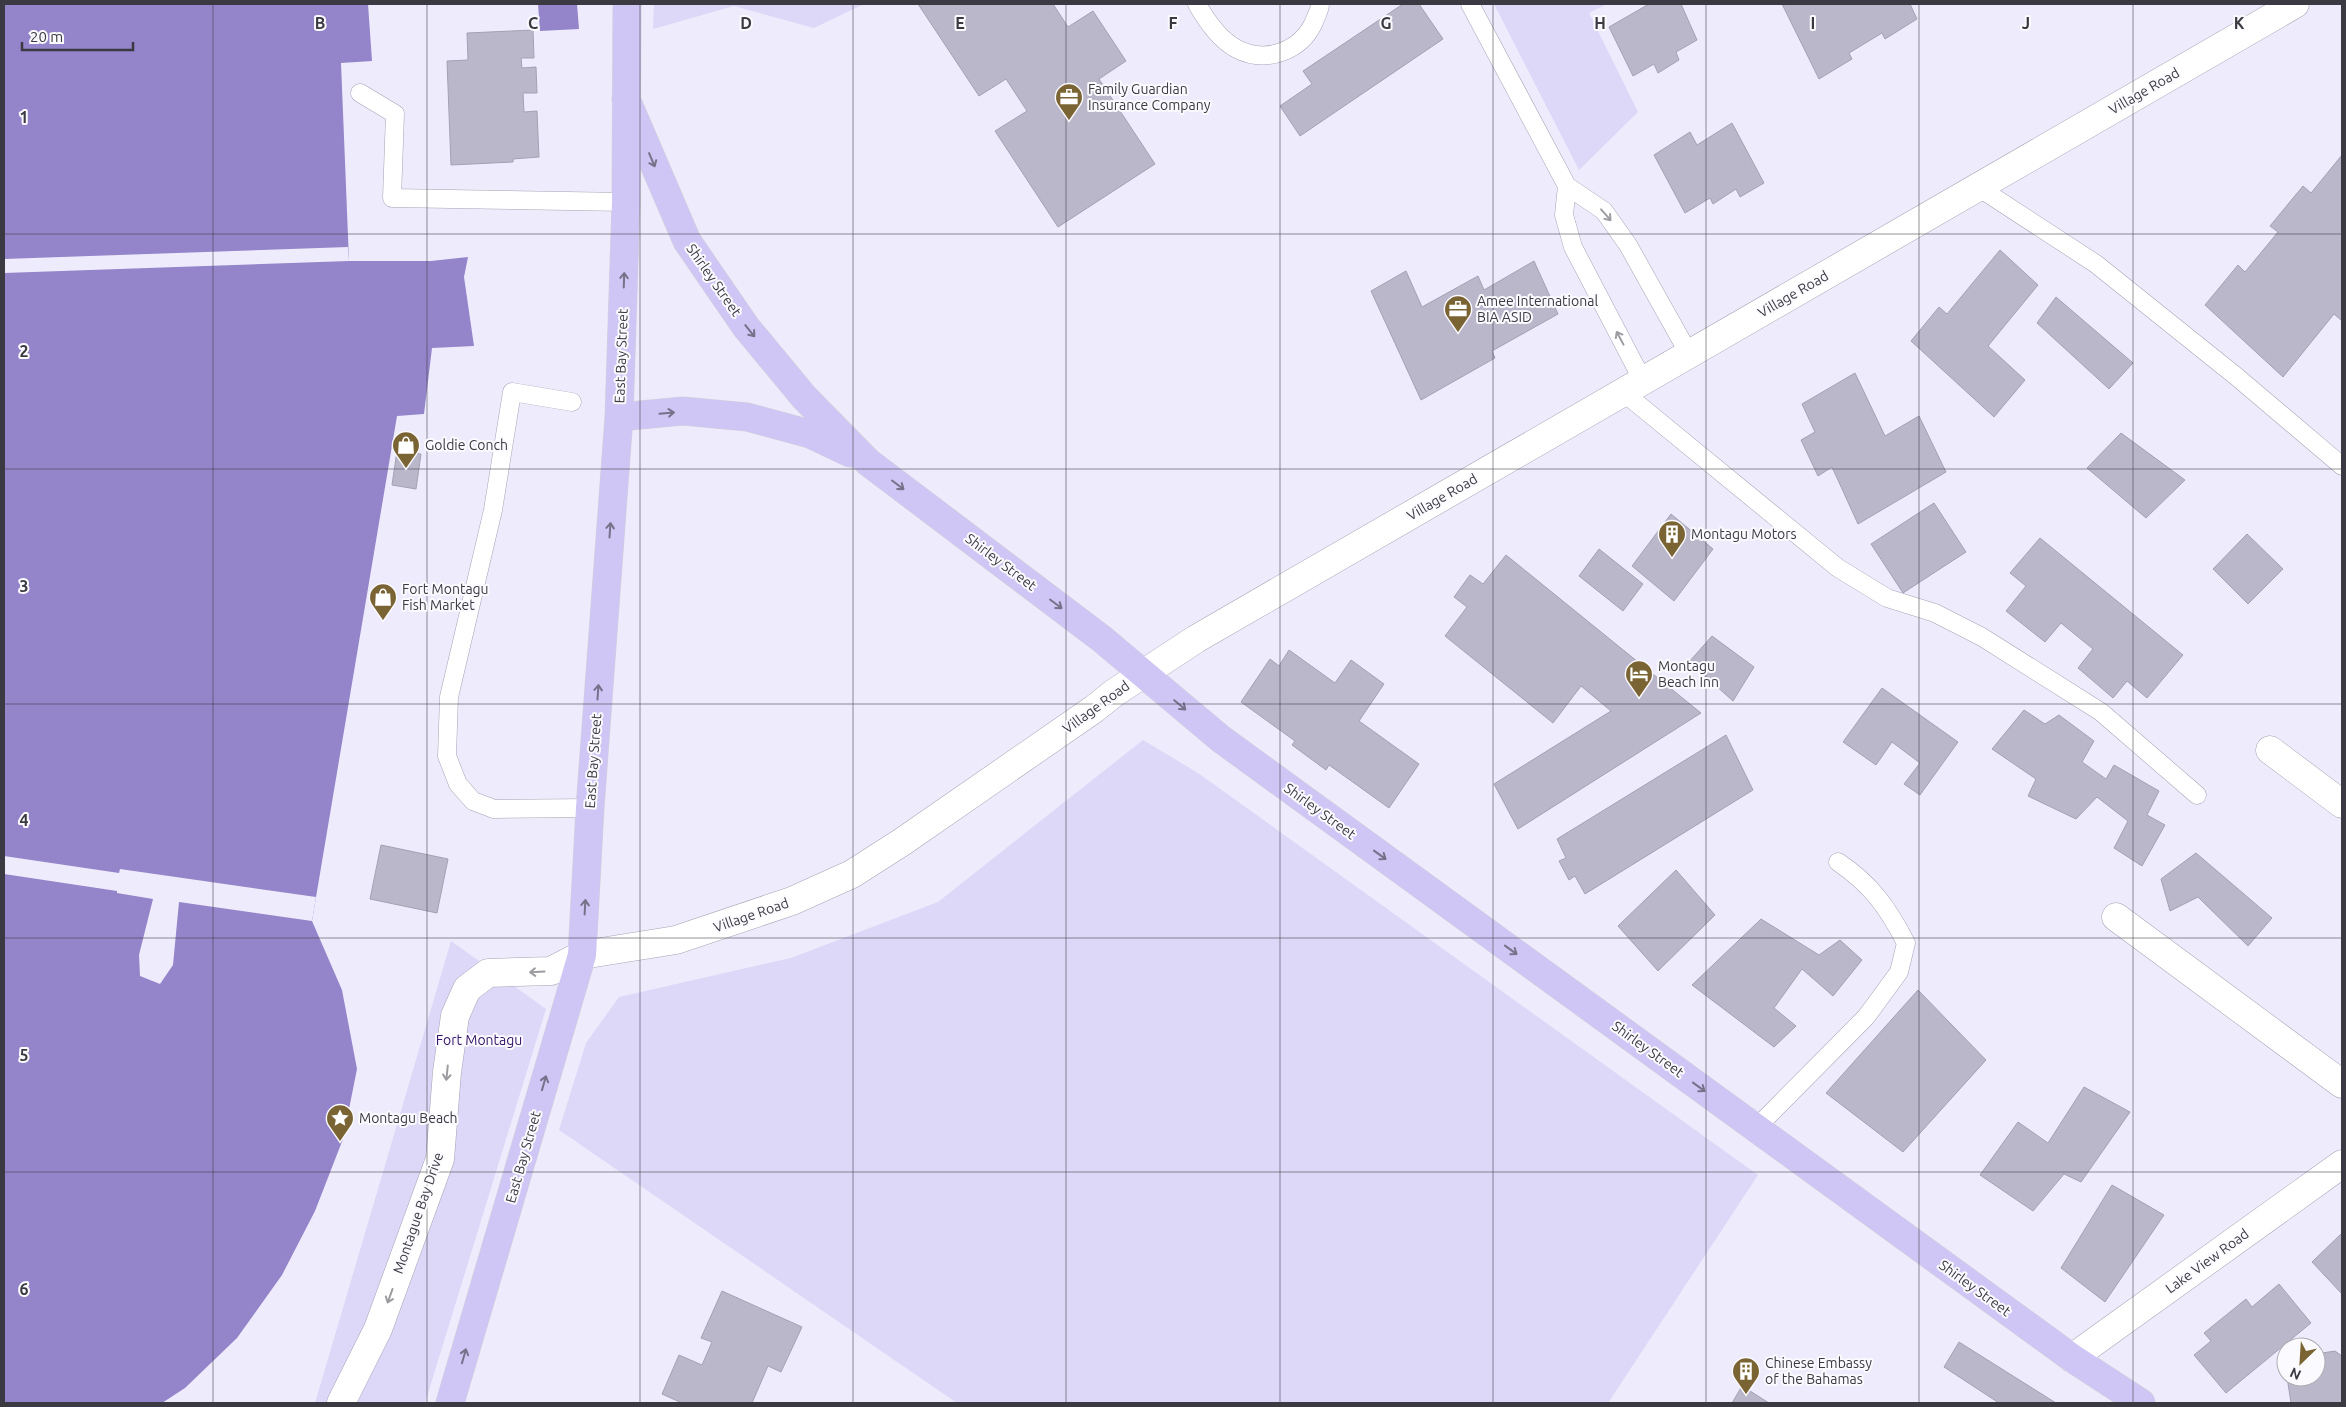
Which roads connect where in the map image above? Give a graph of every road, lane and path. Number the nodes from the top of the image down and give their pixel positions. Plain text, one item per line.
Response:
1 (627, 4) edge
2 (1197, 4) edge
3 (1320, 4) edge
4 (1470, 4) edge
5 (2295, 4) edge
6 (360, 93) dead end
7 (626, 99) junction
8 (1567, 186) junction
9 (1978, 187) junction
10 (626, 202) junction
11 (1689, 354) junction
12 (1633, 386) junction
13 (572, 402) dead end
14 (618, 417) junction
15 (868, 462) junction
16 (2342, 466) edge
17 (1143, 673) junction
18 (2270, 750) dead end
19 (2197, 795) dead end
20 (2342, 804) edge
21 (590, 808) junction
22 (1838, 862) dead end
23 (2116, 916) dead end
24 (582, 955) junction
25 (2342, 1084) edge
26 (1756, 1128) junction
27 (2342, 1164) edge
28 (2072, 1358) junction
29 (341, 1403) edge
30 (450, 1403) edge
31 (2141, 1403) edge

1 - 7 highway, East Bay Street
2 - 3 lane
4 - 8 lane
5 - 9 main road, Village Road
6 - 10 lane
7 - 10 highway, East Bay Street
7 -> 15 highway, Shirley Street
8 -> 11 lane
12 -> 8 lane
9 - 11 main road, Village Road
9 - 16 lane
14 -> 10 highway, East Bay Street
11 - 12 main road, Village Road
12 - 17 main road, Village Road
12 - 19 lane
13 - 21 lane
14 -> 15 highway
21 -> 14 highway, East Bay Street
15 -> 17 highway, Shirley Street
17 - 24 main road, Village Road
17 -> 26 highway, Shirley Street
18 - 20 main road
24 -> 21 highway, East Bay Street
22 - 26 lane
23 - 25 main road
24 -> 29 main road, Montague Bay Drive
30 -> 24 highway, East Bay Street
26 - 28 highway, Shirley Street
27 - 28 main road, Lake View Road
28 - 31 highway, Shirley Street

